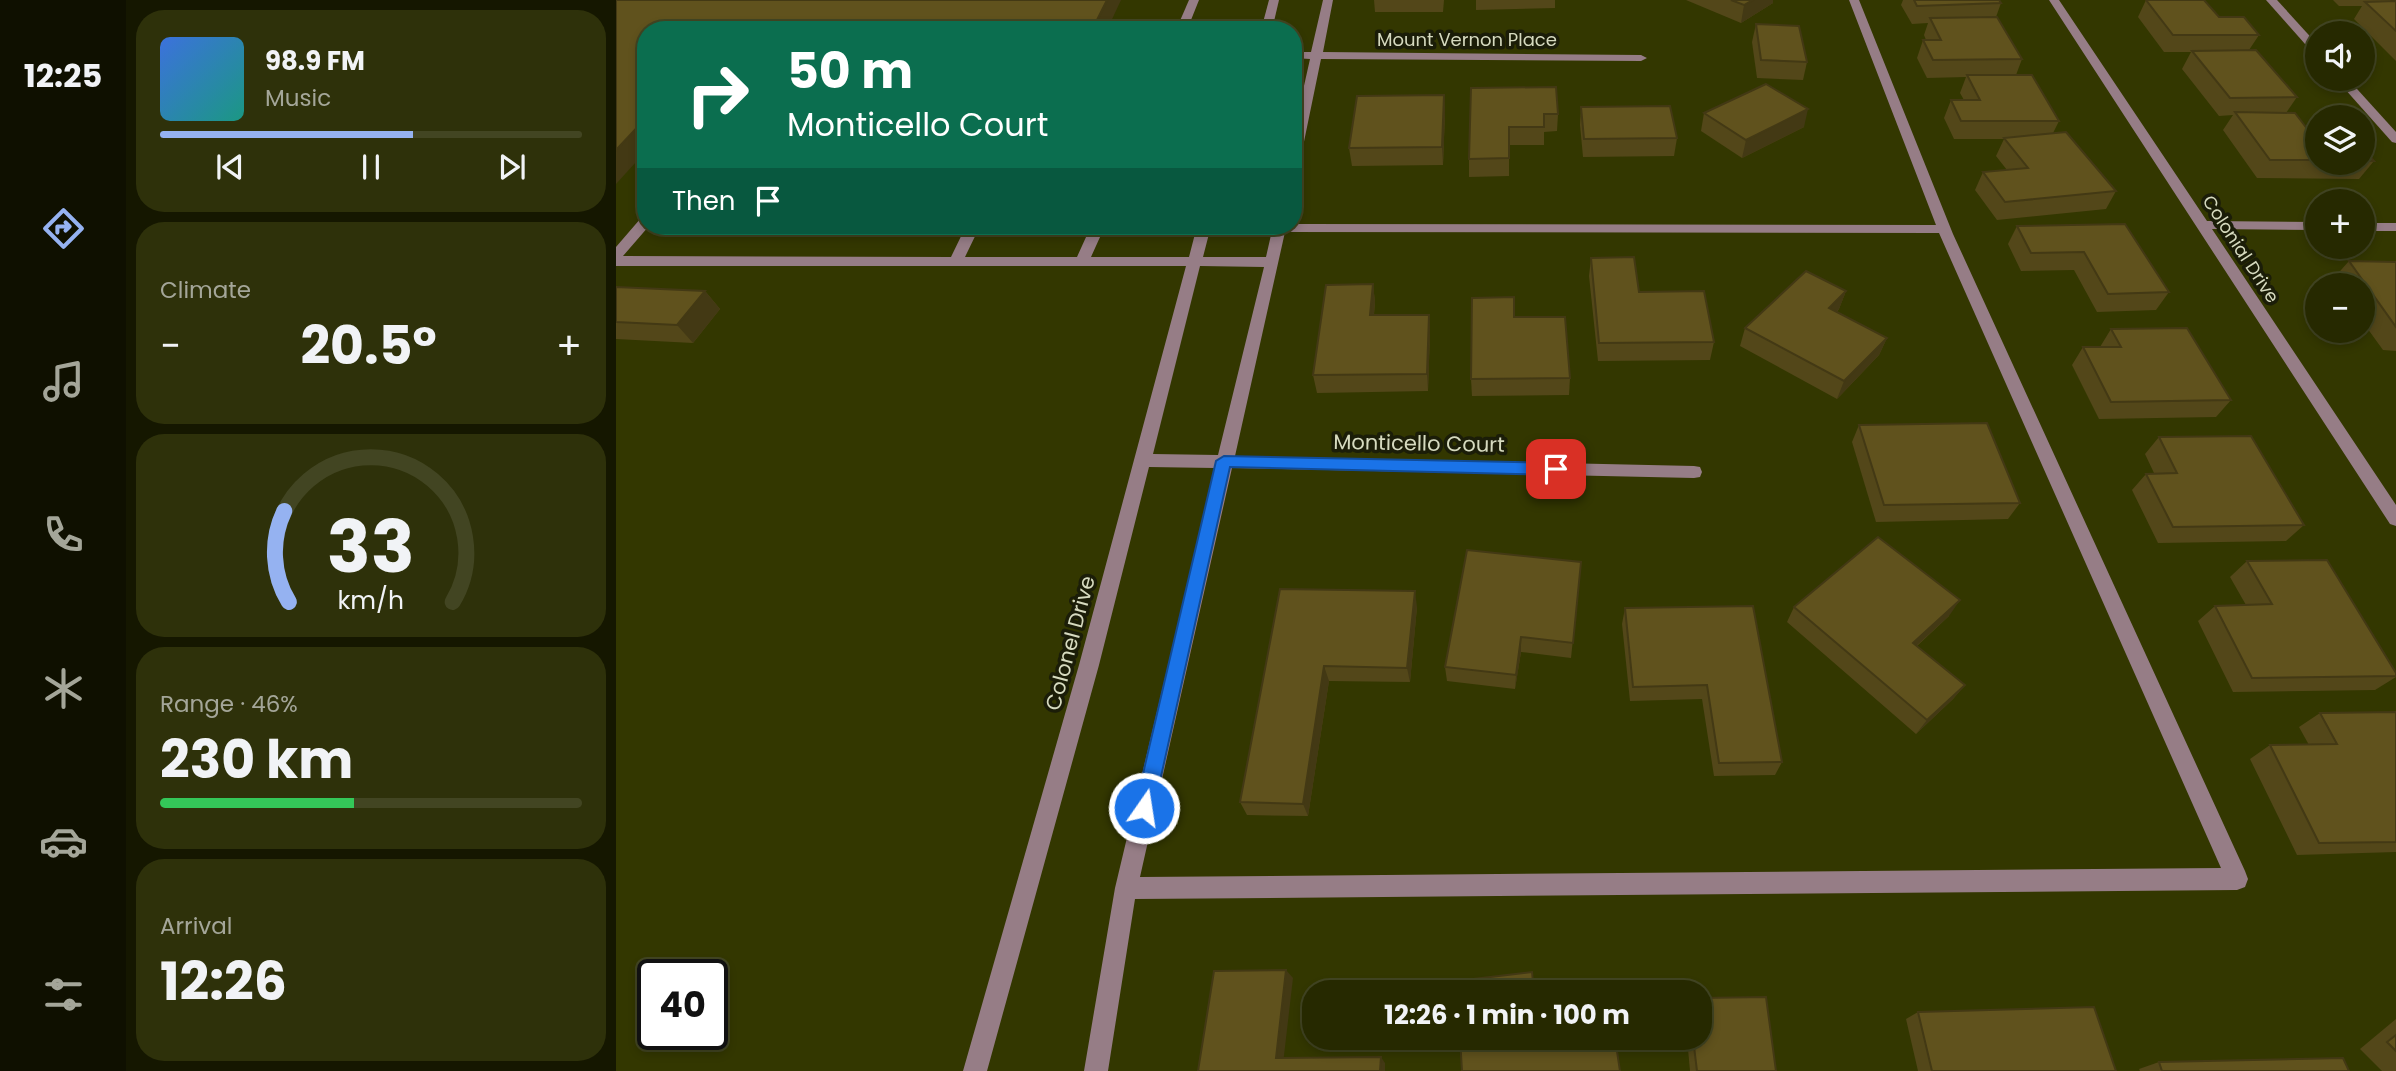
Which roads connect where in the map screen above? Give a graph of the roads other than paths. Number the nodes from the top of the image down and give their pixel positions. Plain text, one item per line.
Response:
1 (1194, 0) edge
2 (1274, 0) edge
3 (1328, 0) edge
4 (1854, 0) edge
5 (2054, 0) edge
6 (2271, 0) edge
7 (1185, 21) edge
8 (1268, 21) edge
9 (2305, 38) edge
10 (1302, 55) edge
11 (1317, 56) junction
12 (1641, 58) dead end
13 (2353, 91) edge
14 (1302, 125) edge
15 (2396, 139) edge
16 (2202, 225) junction
17 (2305, 226) edge
18 (1302, 227) edge
19 (2375, 227) edge
20 (2396, 227) edge
21 (1944, 229) junction
22 (637, 232) edge
23 (969, 235) edge
24 (1094, 235) edge
25 (1201, 235) edge
26 (1278, 235) edge
27 (616, 259) edge
28 (956, 261) junction
29 (1082, 262) junction
30 (1192, 262) junction
31 (1272, 262) junction
32 (1142, 460) junction
33 (1224, 461) junction
34 (1695, 472) dead end
35 (2396, 519) edge
36 (1126, 888) junction
37 (975, 1071) edge
38 (1097, 1071) edge

1 - 7 street
2 - 8 street
3 - 11 street
4 - 21 street
5 - 16 street, Colonial Drive
6 - 9 street
10 - 11 street, Mount Vernon Place
11 - 12 street, Mount Vernon Place
11 - 14 street
13 - 15 street
16 - 17 street
16 - 35 street, Colonial Drive
18 - 21 street
19 - 20 street
21 - 36 street
22 - 27 street
23 - 28 street
24 - 29 street
25 - 30 street, Colonel Drive
26 - 31 street
27 - 28 street
28 - 29 street
29 - 30 street
30 - 31 street
30 - 32 street, Colonel Drive
31 - 33 street
32 - 33 street, Monticello Court
32 - 37 street, Colonel Drive
33 - 34 street, Monticello Court
33 - 36 street
36 - 38 street

